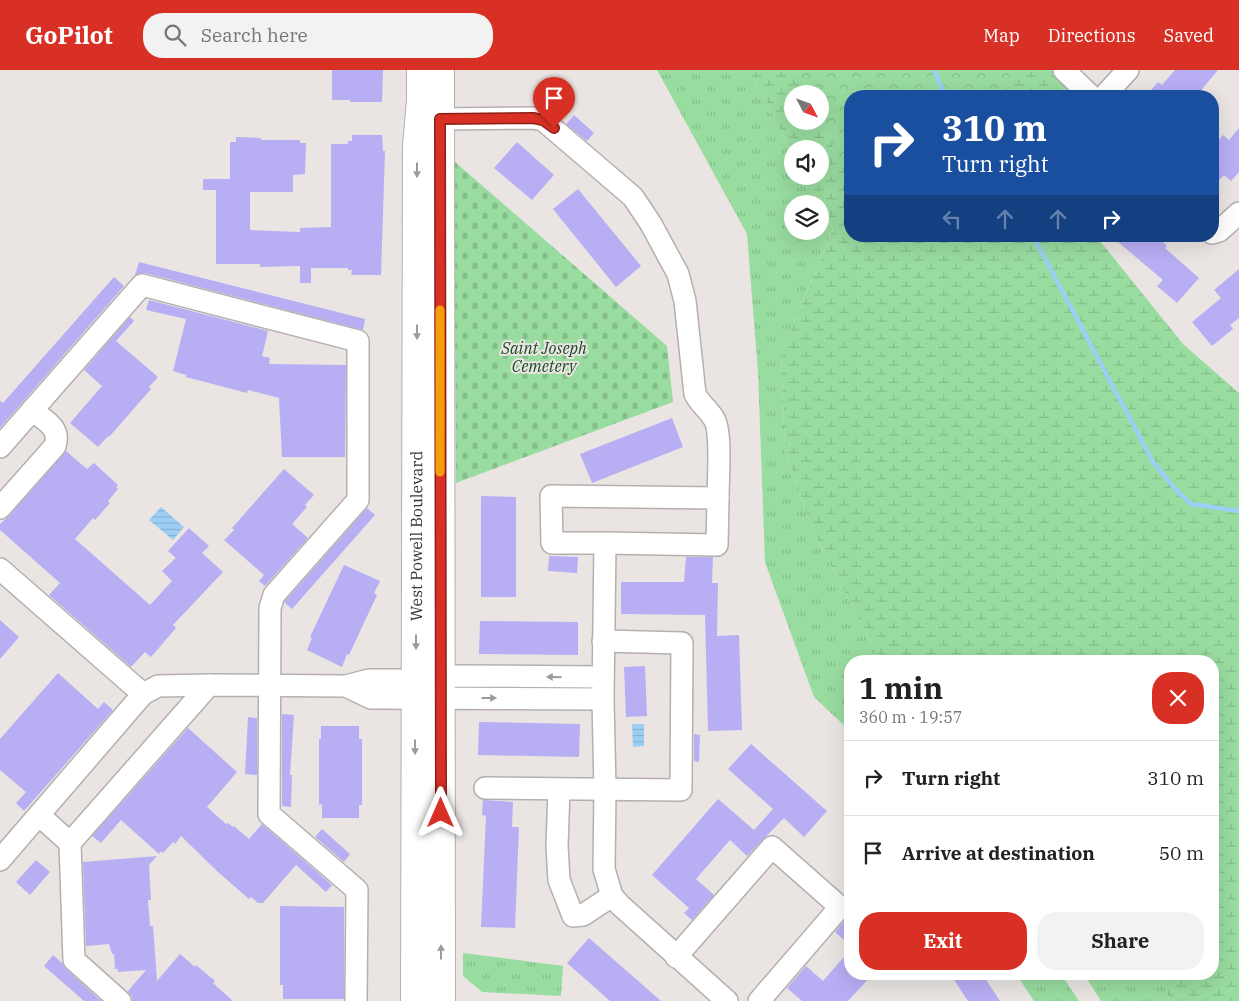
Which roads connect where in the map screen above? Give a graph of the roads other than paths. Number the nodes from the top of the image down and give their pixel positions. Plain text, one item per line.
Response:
1 (421, 70) edge
2 (440, 70) edge
3 (1064, 70) edge
4 (1128, 70) edge
5 (1085, 90) edge
6 (1110, 90) edge
7 (430, 120) junction
8 (1239, 213) edge
9 (1219, 232) edge
10 (32, 410) junction
11 (0, 447) edge
12 (718, 498) junction
13 (0, 508) edge
14 (604, 543) junction
15 (0, 569) edge
16 (604, 641) junction
17 (603, 677) junction
18 (208, 684) junction
19 (270, 685) junction
20 (428, 688) junction
21 (143, 694) junction
22 (603, 699) junction
23 (485, 788) dead end
24 (559, 790) junction
25 (605, 790) junction
26 (38, 815) junction
27 (70, 843) junction
28 (0, 860) edge
29 (612, 896) junction
30 (676, 957) junction
31 (713, 997) edge
32 (120, 1001) edge
33 (356, 1001) edge
34 (415, 1001) edge
35 (441, 1001) edge
36 (759, 1001) edge

1 - 7 main road, West Powell Boulevard
2 - 7 main road, West Powell Boulevard
3 - 5 street
4 - 6 street
7 - 12 street
7 - 20 main road, West Powell Boulevard
8 - 9 street
10 - 11 street
10 - 13 street
10 - 19 street
12 - 14 street
12 - 14 street
14 - 16 street
15 - 21 street
16 - 17 street
16 - 25 street
17 -> 20 street
17 - 22 street
18 - 19 street
18 - 21 street
18 - 27 street
19 - 20 street
19 - 33 street
20 -> 22 street
20 -> 34 main road, West Powell Boulevard
35 -> 20 main road, West Powell Boulevard
21 - 26 street
22 - 25 street
23 - 24 street
24 - 25 street
24 - 29 street
25 - 29 street
26 - 27 street
26 - 28 street
27 - 32 street
29 - 30 street
30 - 31 street
30 - 36 street

